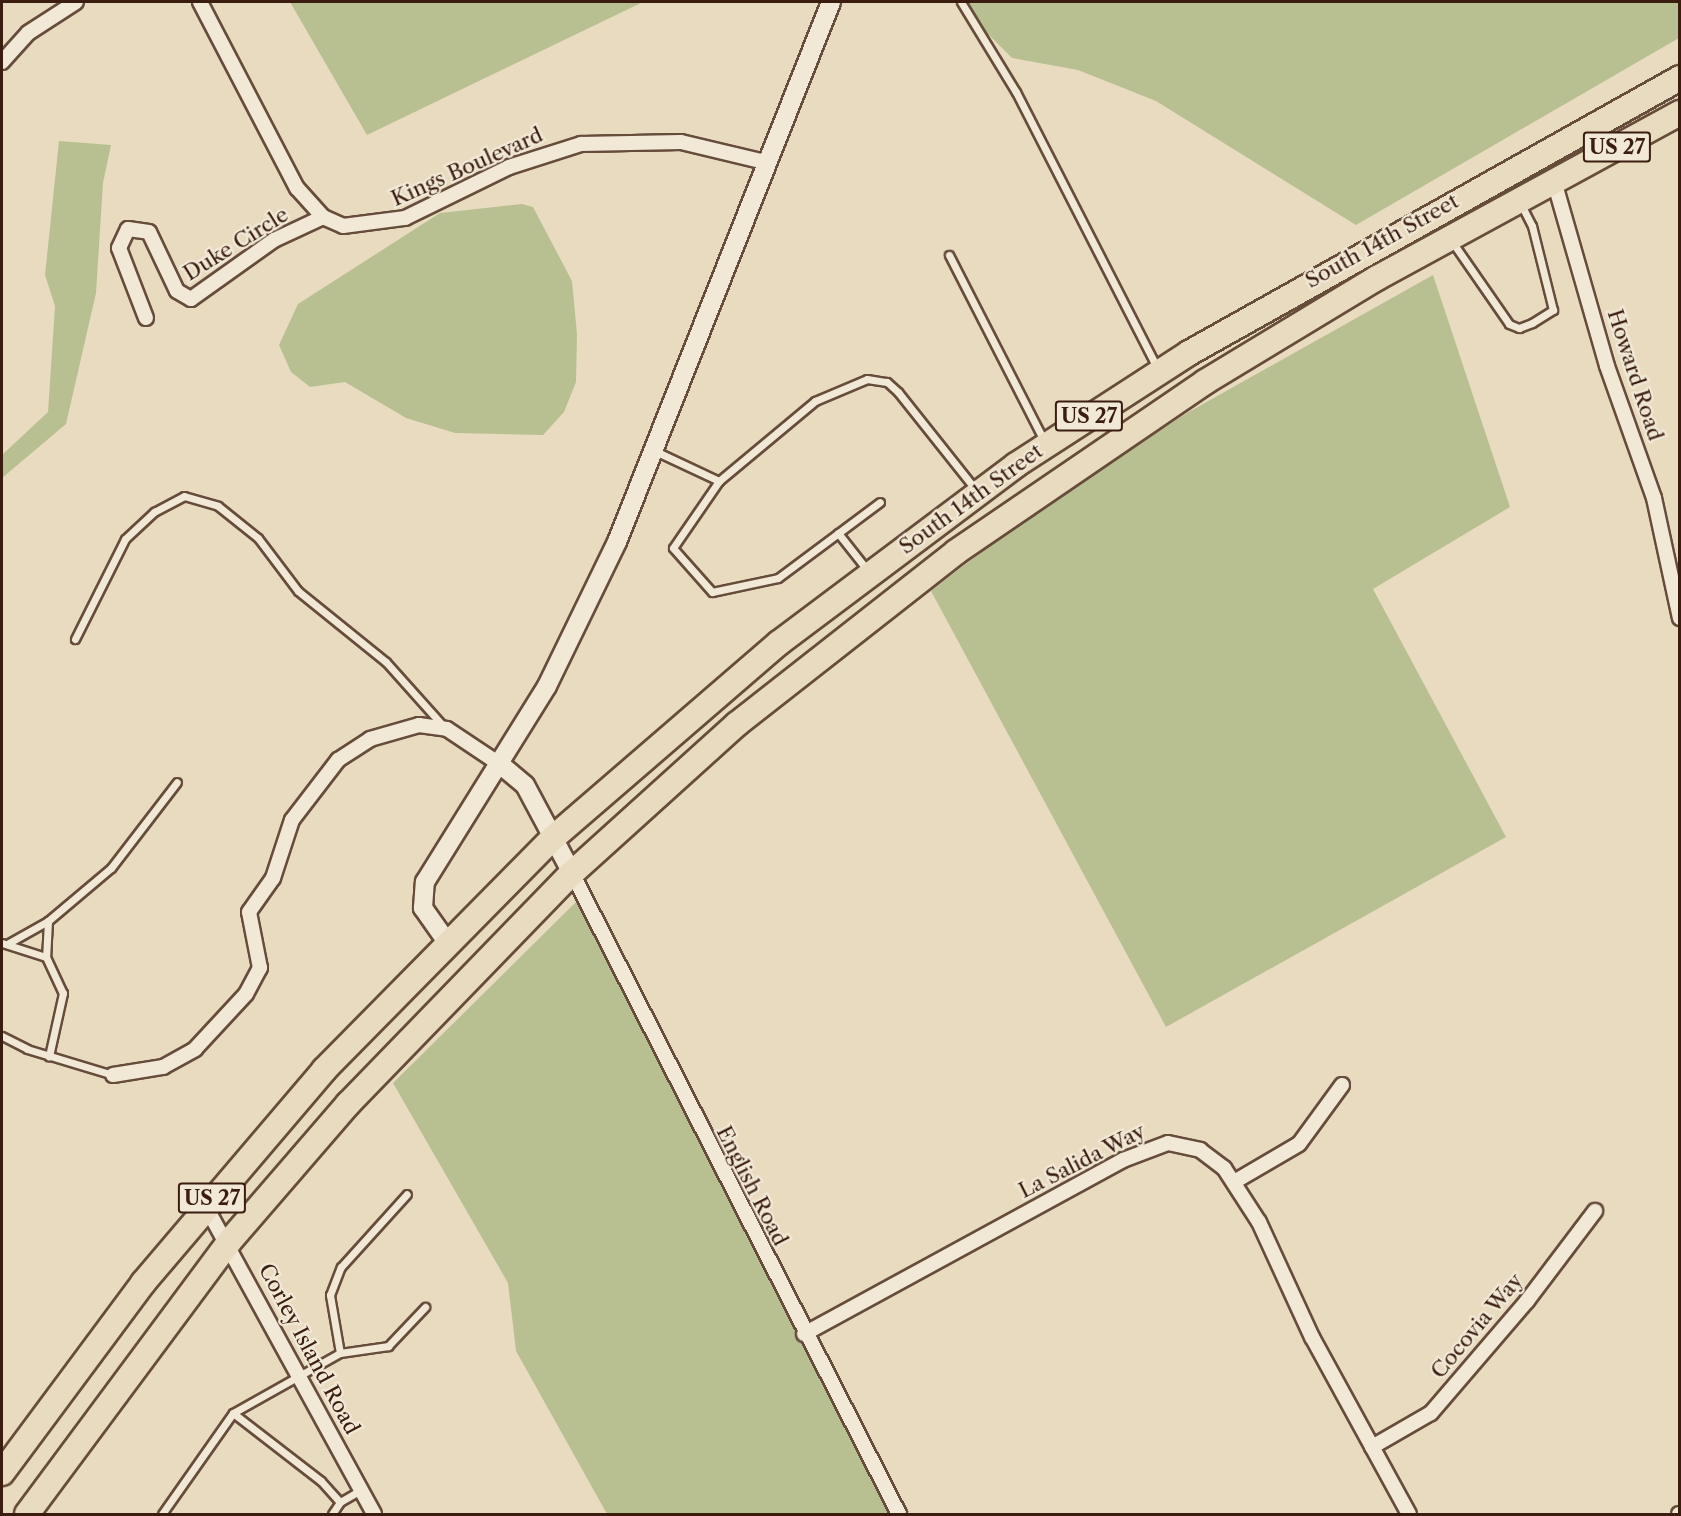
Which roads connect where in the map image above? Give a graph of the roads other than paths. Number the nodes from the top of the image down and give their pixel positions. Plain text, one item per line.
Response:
1 (76, 2) edge
2 (200, 2) edge
3 (831, 2) edge
4 (961, 2) edge
5 (2, 62) edge
6 (1680, 78) edge
7 (1680, 113) edge
8 (1582, 131) junction
9 (769, 163) junction
10 (1554, 181) junction
11 (1519, 200) junction
12 (323, 217) junction
13 (1450, 238) junction
14 (949, 255) dead end
15 (146, 318) dead end
16 (1159, 372) junction
17 (1138, 426) junction
18 (1046, 445) junction
19 (655, 451) junction
20 (719, 481) junction
21 (978, 492) junction
22 (880, 502) dead end
23 (838, 533) junction
24 (869, 573) junction
25 (1680, 618) edge
26 (75, 639) dead end
27 (447, 729) junction
28 (501, 765) junction
29 (177, 782) dead end
30 (554, 837) junction
31 (572, 873) junction
32 (48, 921) junction
33 (447, 942) junction
34 (4, 944) edge
35 (46, 957) junction
36 (2, 1036) edge
37 (49, 1056) junction
38 (113, 1075) joint
39 (1342, 1085) dead end
40 (1234, 1182) junction
41 (406, 1194) dead end
42 (205, 1206) junction
43 (1595, 1211) dead end
44 (228, 1243) junction
45 (425, 1307) dead end
46 (804, 1334) junction
47 (340, 1353) junction
48 (301, 1374) junction
49 (233, 1413) junction
50 (1372, 1447) junction
51 (2, 1473) edge
52 (361, 1490) junction
53 (340, 1502) junction
54 (27, 1515) edge
55 (162, 1515) edge
56 (332, 1515) edge
57 (374, 1515) edge
58 (899, 1515) edge
59 (1409, 1515) edge

1 - 5 street
2 - 12 street
3 - 9 street
4 - 16 lane
6 - 8 highway, South 14th Street / US 27
7 - 10 highway, South 14th Street / US 27
8 - 10 highway
8 - 16 highway, South 14th Street / US 27
9 - 12 street, Kings Boulevard
9 - 19 street
10 - 11 highway, South 14th Street / US 27
10 - 25 street, Howard Road
11 - 13 highway, South 14th Street / US 27
11 - 13 lane
12 - 15 street, Duke Circle
13 - 17 highway, South 14th Street / US 27
14 - 18 lane
16 - 17 highway
16 - 18 highway, South 14th Street / US 27
17 - 31 highway, South 14th Street / US 27
18 - 21 highway, South 14th Street / US 27
19 - 20 lane
19 - 28 street
20 - 21 lane
20 - 23 lane
21 - 24 highway, South 14th Street / US 27
22 - 23 lane
23 - 24 lane
24 - 30 highway, South 14th Street / US 27
26 - 27 lane
27 - 28 street
27 - 38 street
28 - 30 street
28 - 33 street
29 - 32 lane
30 - 31 street
30 - 33 highway, US 27
31 - 44 highway, US 27
31 - 46 street, English Road
32 - 34 lane
32 - 35 lane
33 - 42 highway, US 27
34 - 35 lane
35 - 37 lane
36 - 37 lane
37 - 38 lane
39 - 40 street
40 - 46 street, La Salida Way
40 - 50 street, La Salida Way
41 - 47 lane
42 - 44 street, Corley Island Road
42 - 51 highway, US 27
43 - 50 street, Cocovia Way
44 - 48 street, Corley Island Road
44 - 54 highway, US 27
45 - 47 lane
46 - 58 street, English Road
47 - 48 lane
48 - 49 lane
48 - 52 street, Corley Island Road
49 - 53 lane
49 - 55 lane
50 - 59 street, La Salida Way
52 - 53 lane
52 - 57 street, Corley Island Road
53 - 56 lane

